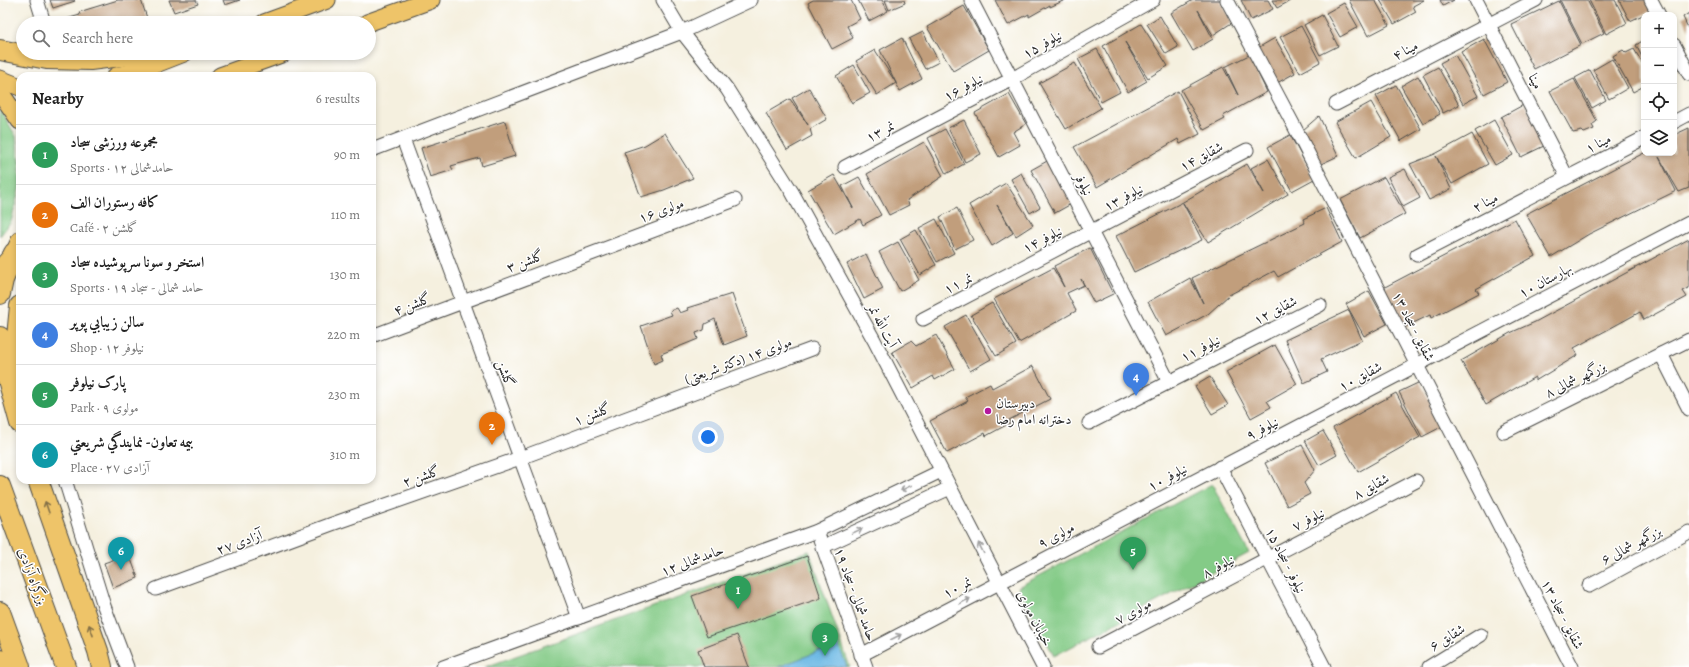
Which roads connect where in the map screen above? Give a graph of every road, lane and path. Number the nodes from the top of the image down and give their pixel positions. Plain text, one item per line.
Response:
1 (38, 0) edge
2 (327, 0) edge
3 (431, 0) edge
4 (664, 0) edge
5 (751, 0) edge
6 (971, 0) edge
7 (1154, 0) edge
8 (1227, 0) edge
9 (1476, 0) edge
10 (1536, 0) edge
11 (1651, 0) edge
12 (1657, 12) edge
13 (42, 16) edge
14 (283, 16) edge
15 (376, 20) edge
16 (1488, 25) junction
17 (682, 32) junction
18 (1676, 48) edge
19 (0, 50) edge
20 (16, 53) edge
21 (166, 60) edge
22 (265, 60) edge
23 (134, 72) edge
24 (231, 72) edge
25 (1689, 74) edge
26 (0, 79) edge
27 (1012, 79) junction
28 (16, 85) edge
29 (0, 92) edge
30 (1336, 104) dead end
31 (1689, 114) edge
32 (16, 115) edge
33 (1677, 120) edge
34 (929, 123) joint
35 (403, 139) junction
36 (1641, 140) edge
37 (376, 149) edge
38 (1247, 150) dead end
39 (845, 168) dead end
40 (1567, 177) junction
41 (1169, 191) joint
42 (735, 200) dead end
43 (1689, 223) edge
44 (1091, 232) junction
45 (16, 247) edge
46 (16, 248) edge
47 (599, 250) joint
48 (1417, 255) dead end
49 (0, 269) edge
50 (1007, 275) joint
51 (0, 294) edge
52 (463, 301) junction
53 (1320, 305) dead end
54 (923, 319) dead end
55 (376, 334) edge
56 (0, 337) edge
57 (1689, 340) edge
58 (1244, 343) joint
59 (812, 349) dead end
60 (1661, 354) junction
61 (1416, 365) junction
62 (1170, 382) junction
63 (675, 400) joint
64 (16, 409) edge
65 (1689, 409) edge
66 (1318, 416) joint
67 (1089, 423) dead end
68 (1504, 432) dead end
69 (520, 458) junction
70 (1220, 467) junction
71 (941, 471) junction
72 (1416, 481) dead end
73 (39, 484) edge
74 (66, 484) edge
75 (0, 486) edge
76 (950, 488) junction
77 (1128, 515) joint
78 (1342, 520) joint
79 (332, 524) joint
80 (817, 531) junction
81 (1689, 532) edge
82 (822, 547) junction
83 (1267, 558) junction
84 (999, 583) junction
85 (1589, 586) dead end
86 (156, 589) dead end
87 (1183, 602) joint
88 (0, 612) edge
89 (578, 618) junction
90 (1481, 635) dead end
91 (1098, 647) dead end
92 (0, 660) edge
93 (864, 661) edge
94 (3, 667) edge
95 (20, 667) edge
96 (66, 667) edge
97 (102, 667) edge
98 (126, 667) edge
99 (443, 667) edge
100 (1043, 667) edge
101 (1324, 667) edge
102 (1429, 667) edge
103 (1572, 667) edge

1 - 13 street
2 - 14 main road
3 - 15 main road
4 - 17 street
5 - 17 street
6 - 27 street, نیلوفر
7 - 27 street, نیلوفر ۱۵
8 - 61 street, شقایق - سجاد ۱۳
9 - 16 street, مینا
10 - 16 street, مینا ۴
11 - 12 street
16 - 30 street, مینا ۴
16 - 40 street, مینا
17 - 35 street
17 - 71 street, آیت الله نمر
18 - 25 street
19 - 20 highway
21 - 23 main road
22 - 24 main road
26 - 28 main road
27 - 34 street, نیلوفر ۱۶
27 - 44 street, نیلوفر
29 - 32 main road
31 - 33 street
34 - 39 street, نمر ۱۳
35 - 37 street
35 - 52 street, گلشن
36 - 40 street, مینا ۱
38 - 41 street, شقایق ۱۴
40 - 48 street, مینا ۲
41 - 44 street, نیلوفر ۱۳
42 - 47 street, مولوی ۱۶
43 - 61 street, بهارستان ۱۰
44 - 50 street, نیلوفر ۱۴
44 - 62 street, نیلوفر
45 - 49 main road
46 - 51 highway
47 - 52 street, گلشن ۳
50 - 54 street, نمر ۱۱
52 - 55 street, گلشن ۴
52 - 69 street, گلشن
53 - 58 street, شقایق ۱۲
56 - 64 highway
57 - 60 street, بزرگمهر شمالی ۸
58 - 62 street, نیلوفر ۱۱
59 - 63 street, مولوی ۱۴ (دکتر شریعتی)
60 - 65 street
60 - 68 street, بزرگمهر شمالی ۸
61 - 66 street, شقایق ۱۰
61 - 103 street, شقایق - سجاد ۱۳
62 - 67 street, نیلوفر ۱۱
63 - 69 street, گلشن ۱
66 - 70 street, نیلوفر ۹
69 - 79 street, گلشن ۲
69 - 89 street, گلشن
70 - 77 street, نیلوفر ۱۰
70 - 83 street, نیلوفر - سجاد ۱۵
71 - 76 street, آیت الله نمر
71 -> 80 street, حامدشمالی ۱۲
72 - 78 street, شقایق ۸
97 -> 73 highway
74 - 98 street
75 - 96 highway, بزرگراه آزادی
82 -> 76 street
84 -> 76 street, آیت الله نمر
77 - 84 street, مولوی ۹
78 - 83 street, نیلوفر ۷
79 - 86 street, ۲۷ آزادی
80 - 82 street, حامد شمالی - سجاد ۱۹
80 - 89 street, حامدشمالی ۱۲
81 - 85 street, بزرگمهر شمالی ۶
82 - 93 street, حامد شمالی - سجاد ۱۹
83 - 87 street, نیلوفر ۸
83 - 101 street, نیلوفر - سجاد ۱۵
93 -> 84 street, نمر ۱۰
84 - 100 street, خیابان مولوی
87 - 91 street, مولوی ۷
88 - 95 highway
89 - 99 street, حامدشمالی ۱۲
90 - 102 street, شقایق ۶
92 - 94 highway

